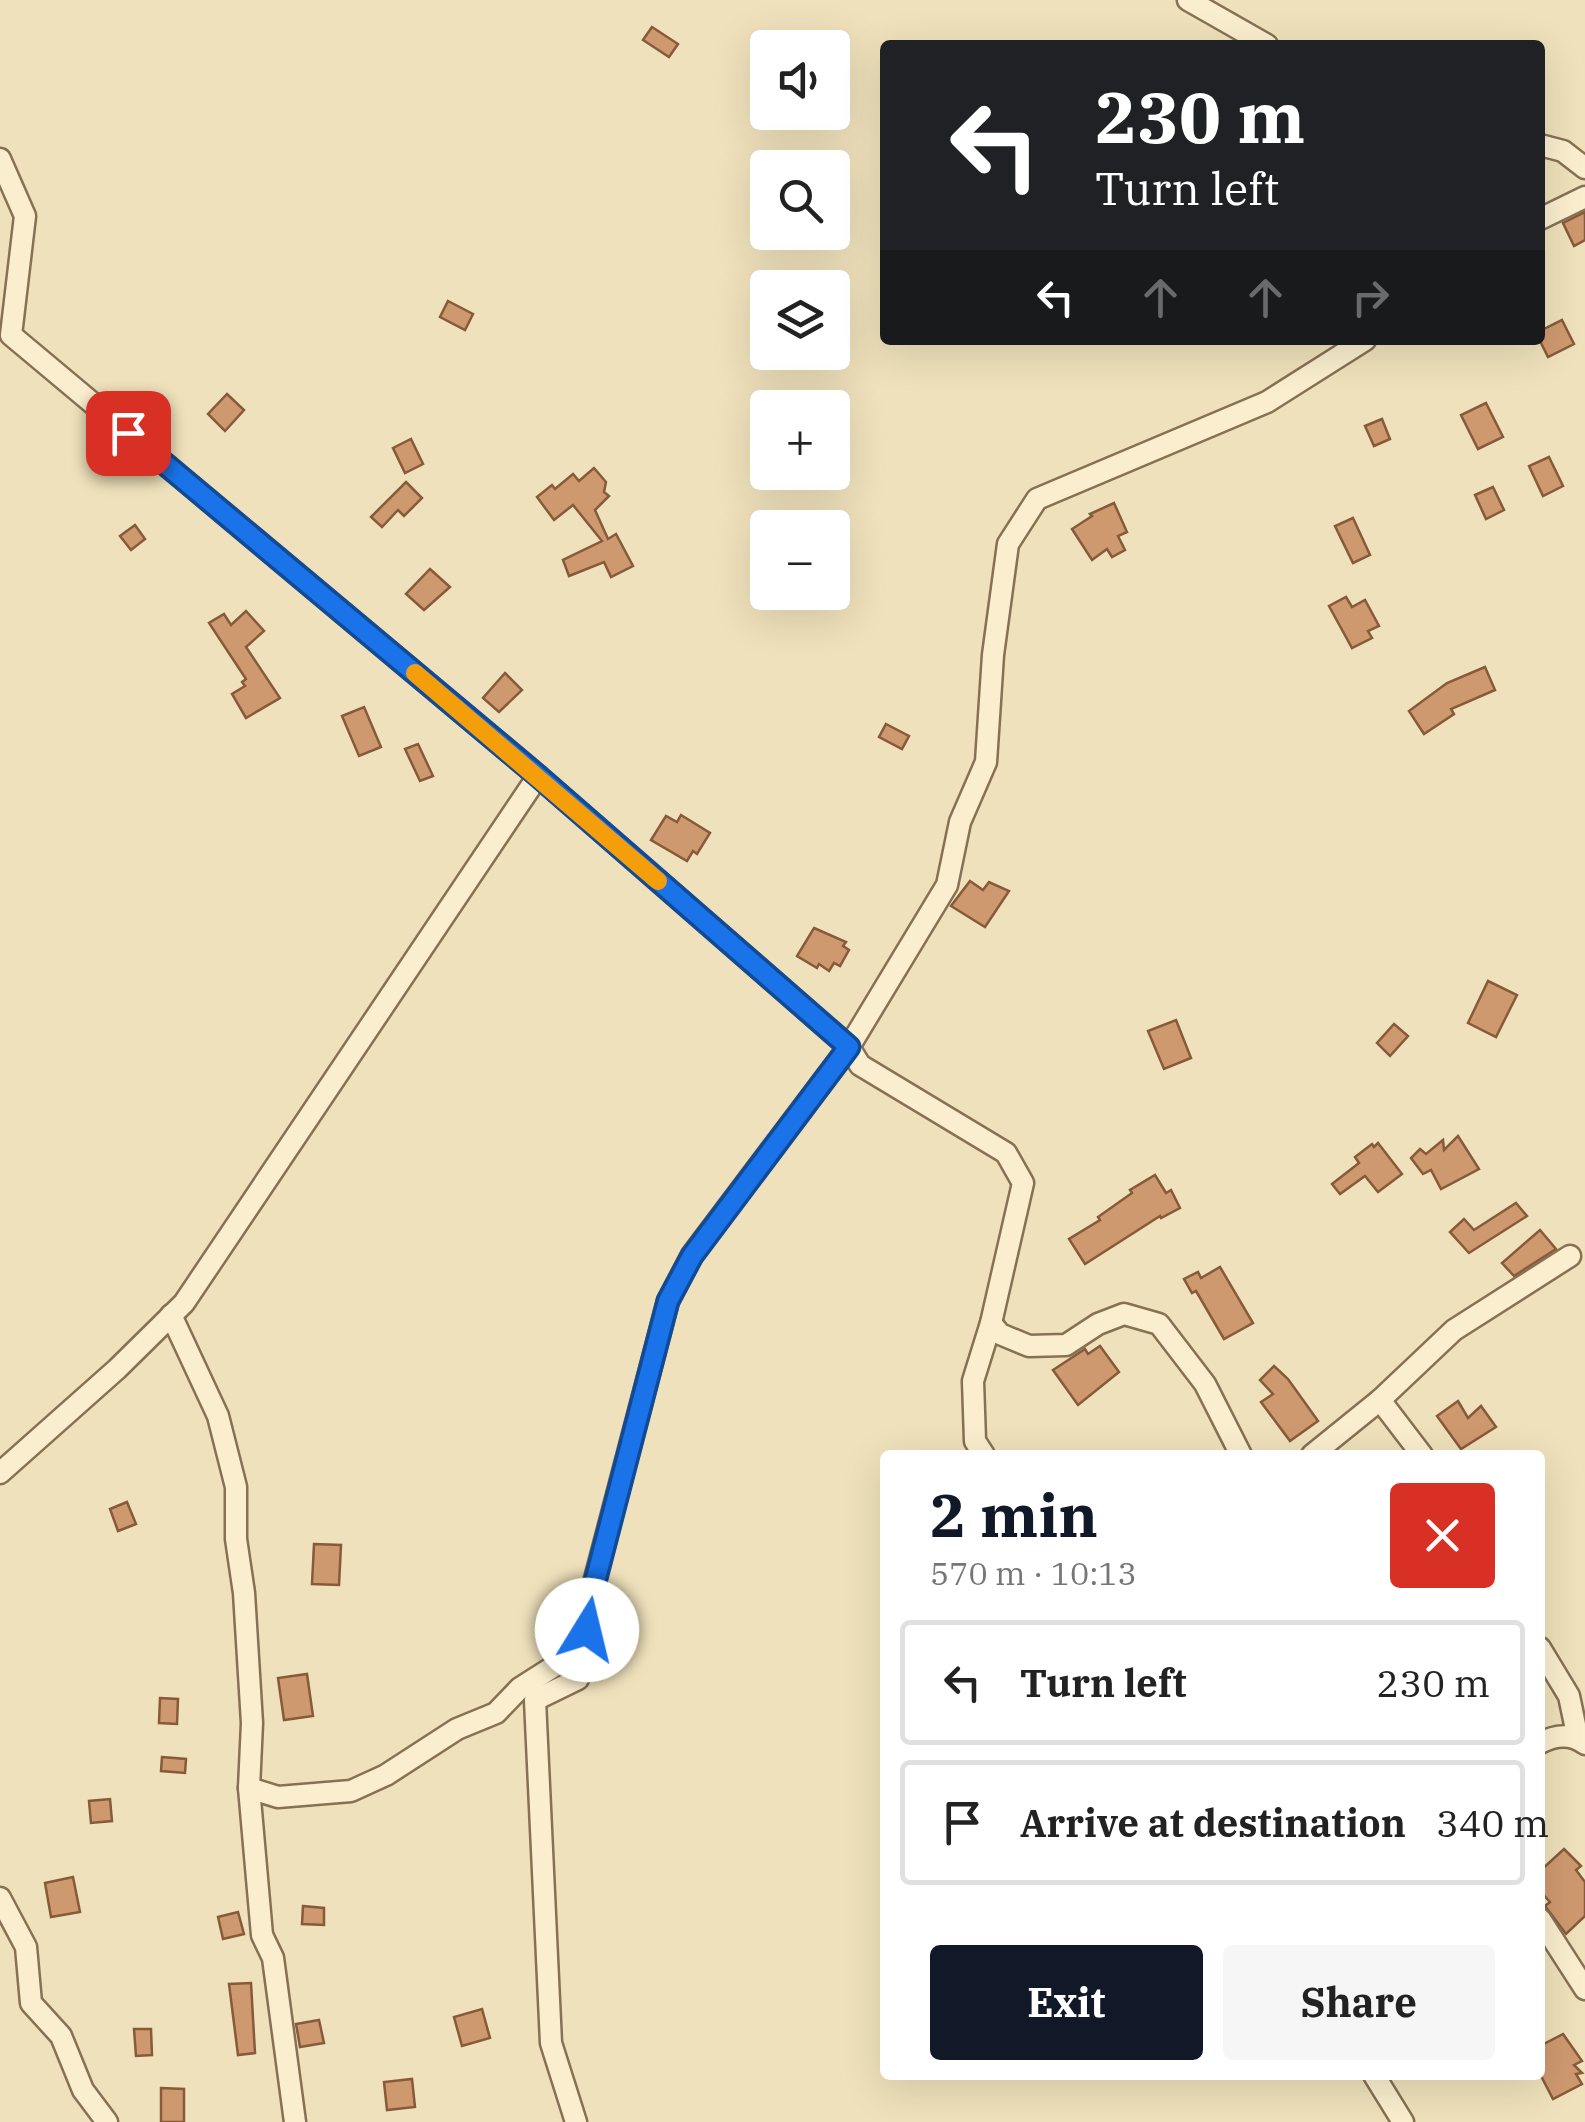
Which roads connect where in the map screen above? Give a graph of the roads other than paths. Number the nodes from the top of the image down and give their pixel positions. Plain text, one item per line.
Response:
1 (1188, 0) edge
2 (1258, 40) edge
3 (1545, 146) edge
4 (0, 159) edge
5 (1585, 168) edge
6 (1585, 197) edge
7 (1545, 217) edge
8 (5, 333) edge
9 (1357, 345) edge
10 (538, 776) junction
11 (849, 1047) junction
12 (1570, 1256) dead end
13 (171, 1315) junction
14 (991, 1323) junction
15 (1380, 1400) junction
16 (981, 1450) edge
17 (1238, 1450) edge
18 (1318, 1450) edge
19 (1418, 1450) edge
20 (0, 1472) edge
21 (586, 1650) junction
22 (1545, 1657) edge
23 (1545, 1740) edge
24 (1582, 1742) edge
25 (248, 1788) junction
26 (0, 1898) edge
27 (1545, 1927) edge
28 (1585, 1989) edge
29 (1377, 2080) edge
30 (107, 2122) edge
31 (295, 2122) edge
32 (576, 2122) edge
33 (1403, 2122) edge

1 - 2 street
3 - 5 street
4 - 8 street
6 - 7 street
8 - 10 street
9 - 11 street
10 - 11 street
10 - 13 street
11 - 14 street
11 - 21 street
12 - 15 street
13 - 20 street
13 - 25 street
14 - 16 street
14 - 17 street
15 - 18 street
15 - 19 street
21 - 25 street
21 - 32 street
22 - 24 street
23 - 24 street
25 - 31 street
26 - 30 street
27 - 28 street
29 - 33 street

